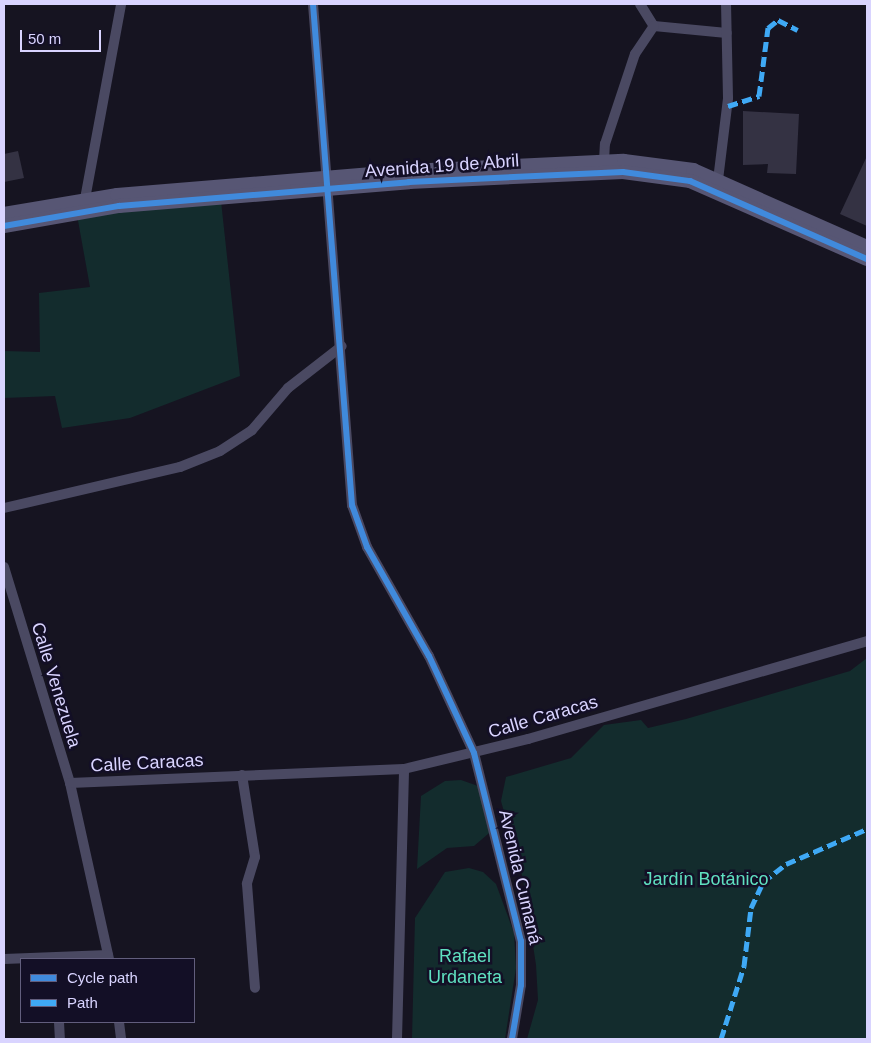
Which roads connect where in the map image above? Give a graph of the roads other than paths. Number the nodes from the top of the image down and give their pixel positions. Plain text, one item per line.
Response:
1 (121, 4) edge
2 (313, 4) edge
3 (640, 4) edge
4 (726, 4) edge
5 (654, 26) junction
6 (727, 33) junction
7 (604, 161) junction
8 (718, 180) junction
9 (324, 184) junction
10 (85, 199) junction
11 (4, 214) edge
12 (4, 226) edge
13 (867, 247) edge
14 (867, 260) edge
15 (342, 346) junction
16 (4, 508) edge
17 (4, 567) edge
18 (867, 640) edge
19 (474, 753) junction
20 (404, 769) junction
21 (242, 775) junction
22 (70, 783) junction
23 (108, 957) edge
24 (53, 958) edge
25 (4, 959) edge
26 (20, 959) edge
27 (255, 988) dead end
28 (58, 1023) edge
29 (119, 1023) edge
30 (60, 1039) edge
31 (121, 1039) edge
32 (397, 1039) edge
33 (512, 1039) edge

1 - 10 street
2 - 9 street, Avenida Cumaná
3 - 5 street
4 - 6 street
5 - 6 street
5 - 7 street
6 - 8 street
7 - 8 street, Avenida 19 de Abril
7 - 9 street, Avenida 19 de Abril
8 - 13 street, Avenida 19 de Abril
9 - 10 street, Avenida 19 de Abril
9 - 12 street, Avenida 19 de Abril
9 - 14 street, Avenida 19 de Abril
9 - 15 street, Avenida Cumaná
10 - 11 street, Avenida 19 de Abril
15 - 16 street
15 - 19 street, Avenida Cumaná
17 - 22 street, Calle Venezuela
18 - 19 street, Calle Caracas
19 - 20 street, Calle Caracas
19 - 33 street, Avenida Cumaná
20 - 21 street, Calle Caracas
20 - 32 street
21 - 22 street, Calle Caracas
21 - 27 street
22 - 23 street, Calle Venezuela
23 - 24 street
25 - 26 street
28 - 30 street
29 - 31 street

